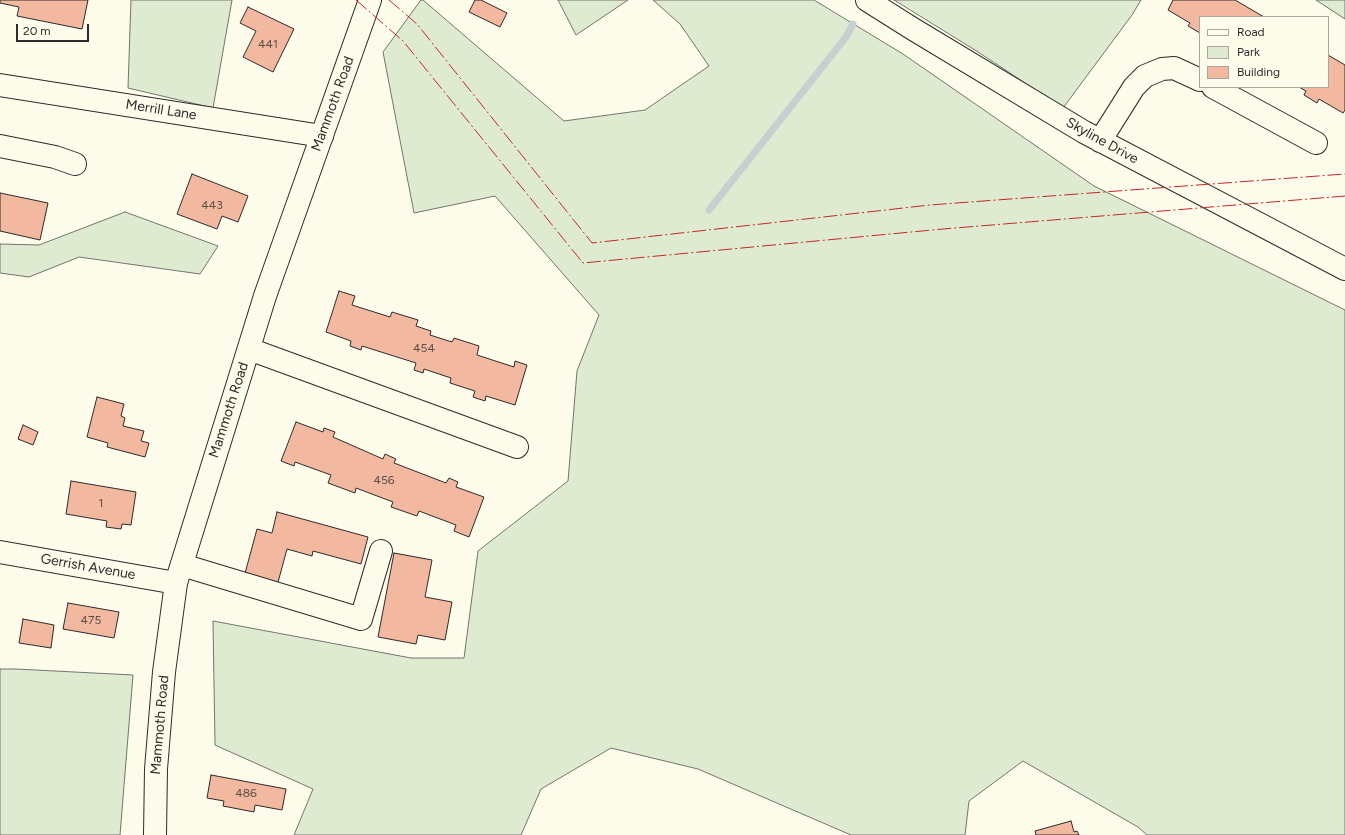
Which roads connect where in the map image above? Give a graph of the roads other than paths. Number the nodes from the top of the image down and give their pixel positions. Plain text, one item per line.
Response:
1 (370, 0) edge
2 (867, 0) edge
3 (1199, 80) edge
4 (0, 85) edge
5 (1215, 88) edge
6 (322, 136) junction
7 (1100, 141) junction
8 (1316, 143) dead end
9 (0, 146) edge
10 (75, 164) dead end
11 (1345, 269) edge
12 (249, 349) junction
13 (517, 448) dead end
14 (381, 551) dead end
15 (0, 552) edge
16 (179, 574) junction
17 (155, 835) edge

1 - 6 street, Mammoth Road
2 - 7 street, Skyline Drive
3 - 7 street
4 - 6 street, Merrill Lane
5 - 8 street
6 - 12 street, Mammoth Road
7 - 11 street, Skyline Drive
9 - 10 street
12 - 13 street
12 - 16 street, Mammoth Road
14 - 16 street, Gerrish Avenue
15 - 16 street, Gerrish Avenue
16 - 17 street, Mammoth Road

